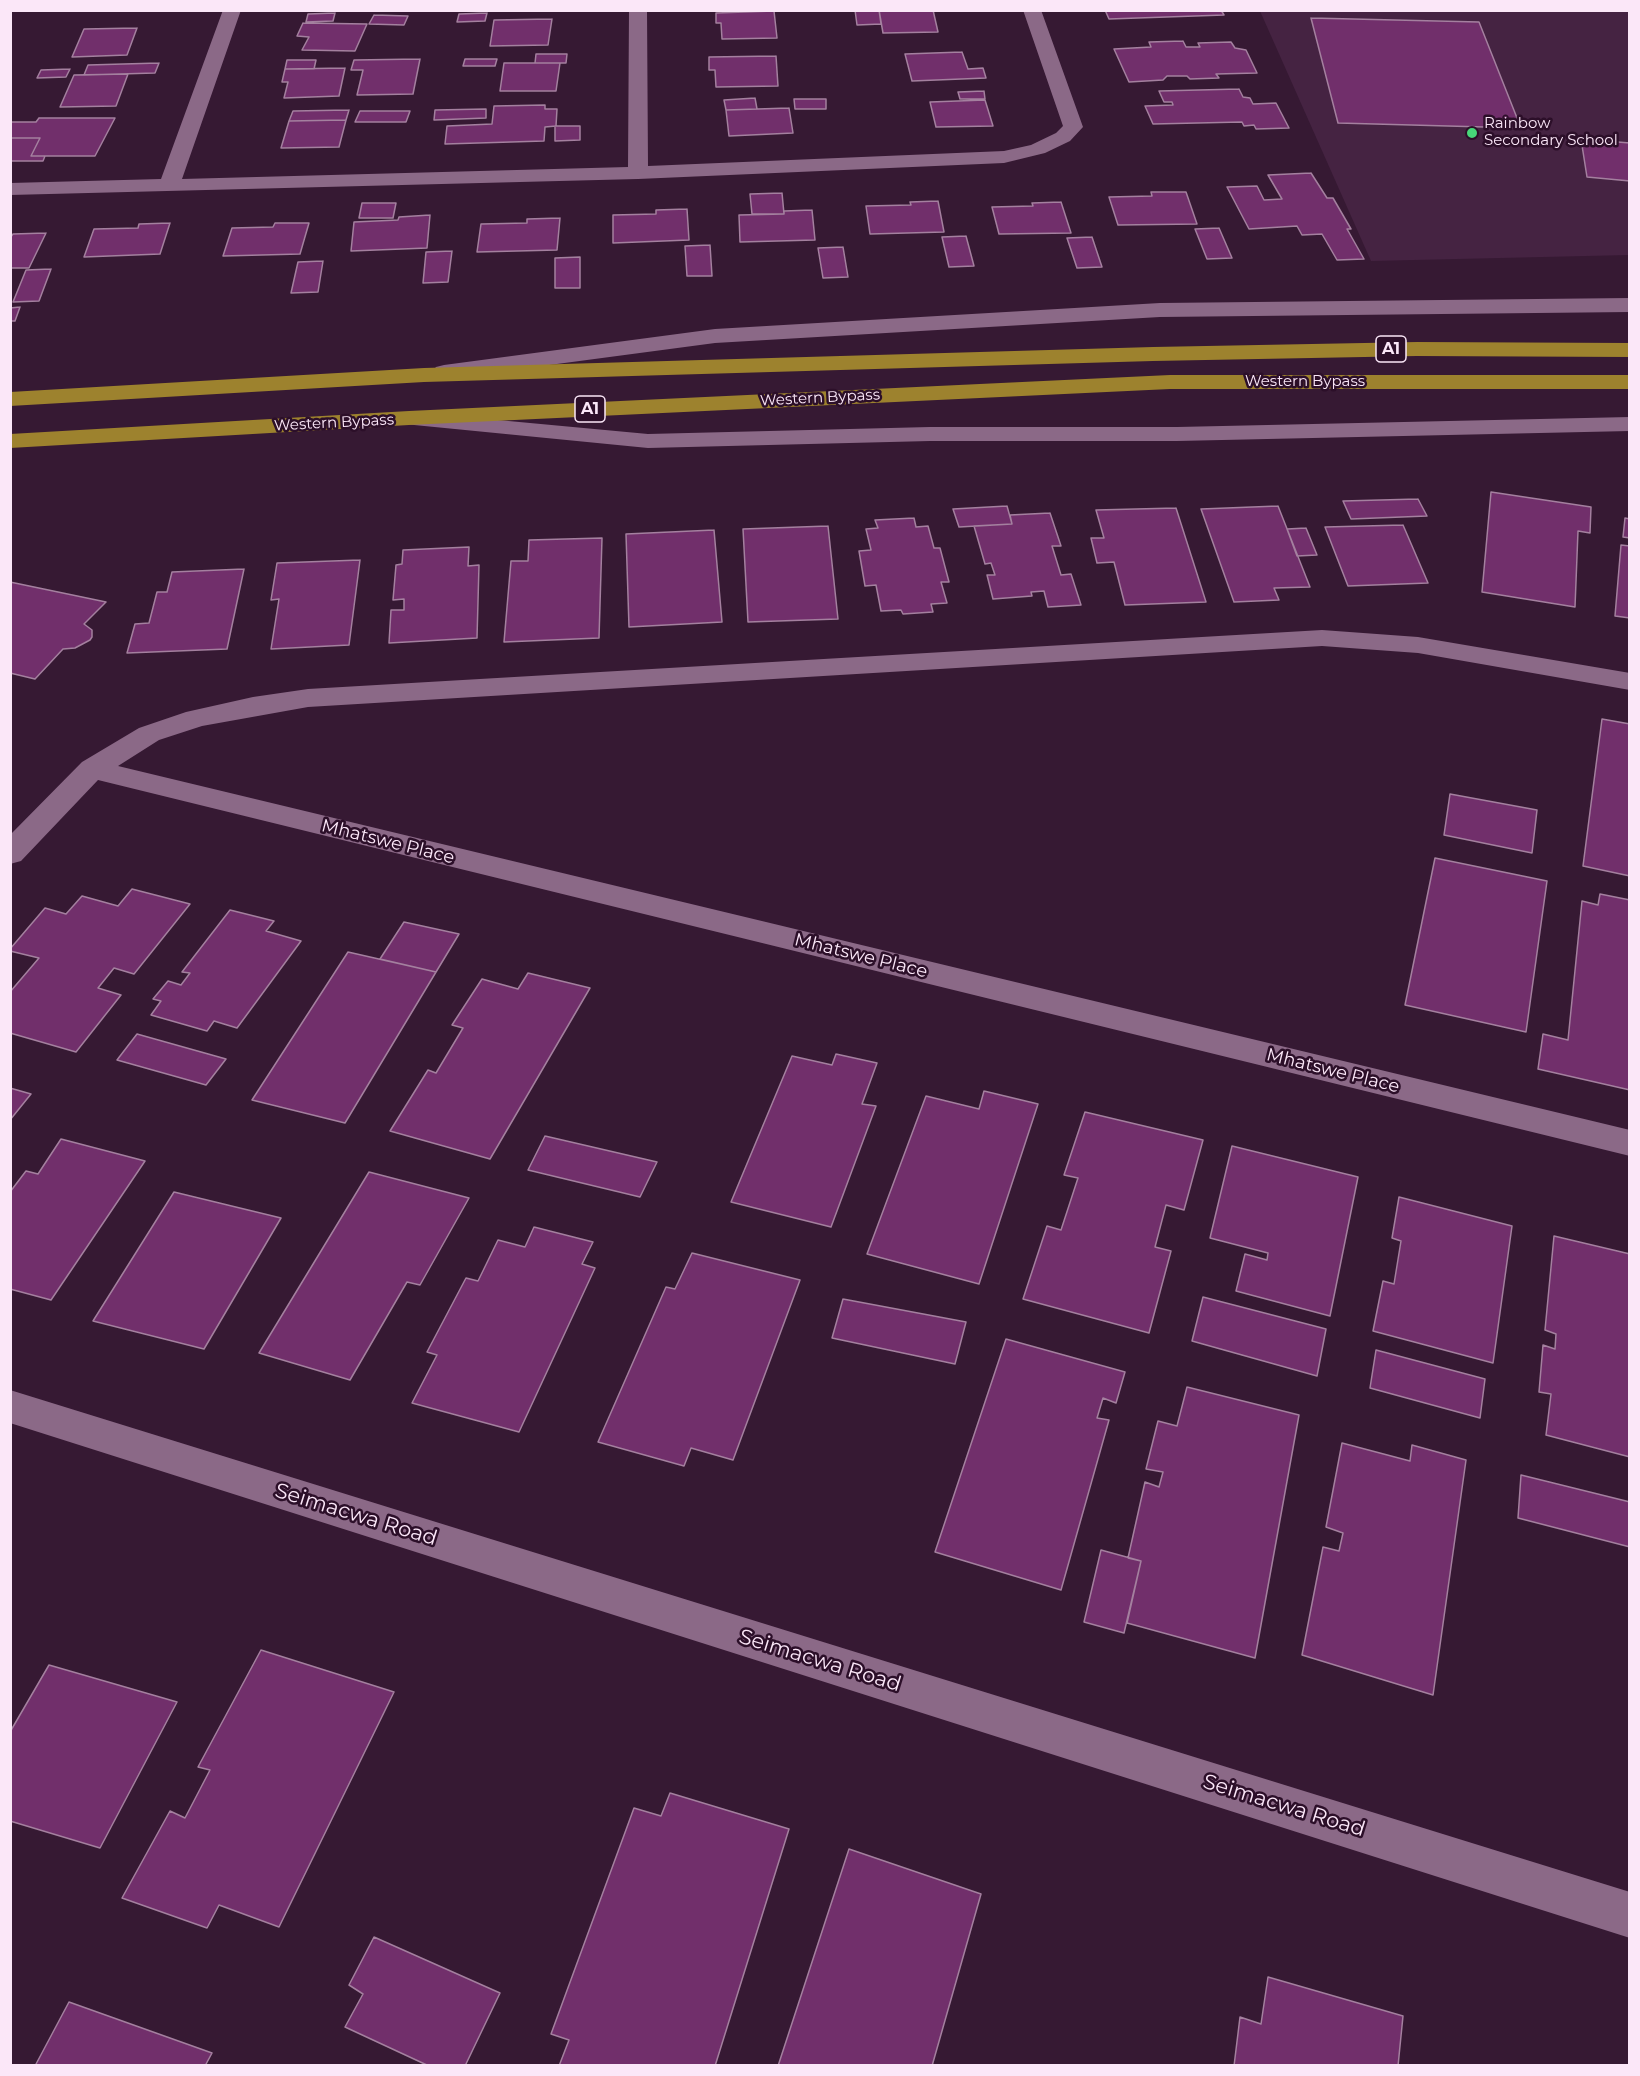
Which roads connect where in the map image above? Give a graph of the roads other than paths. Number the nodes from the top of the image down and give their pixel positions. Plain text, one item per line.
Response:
1 (232, 10) edge
2 (638, 10) edge
3 (1032, 10) edge
4 (638, 173) junction
5 (169, 185) junction
6 (10, 189) edge
7 (1629, 305) edge
8 (1629, 350) edge
9 (424, 375) junction
10 (1629, 382) edge
11 (10, 399) edge
12 (409, 418) junction
13 (1629, 424) edge
14 (10, 441) edge
15 (1629, 682) edge
16 (92, 770) junction
17 (10, 854) edge
18 (1629, 1143) edge
19 (10, 1406) edge
20 (1629, 1915) edge

1 - 5 street
2 - 4 street
3 - 4 street
4 - 5 street
5 - 6 street
7 - 9 street
8 - 9 highway, Western Bypass / A1
9 - 11 highway, Western Bypass / A1
10 - 12 highway, Western Bypass / A1
12 - 13 street
12 - 14 highway, Western Bypass / A1
15 - 16 street
16 - 17 street
16 - 18 street, Mhatswe Place
19 - 20 street, Seimacwa Road

